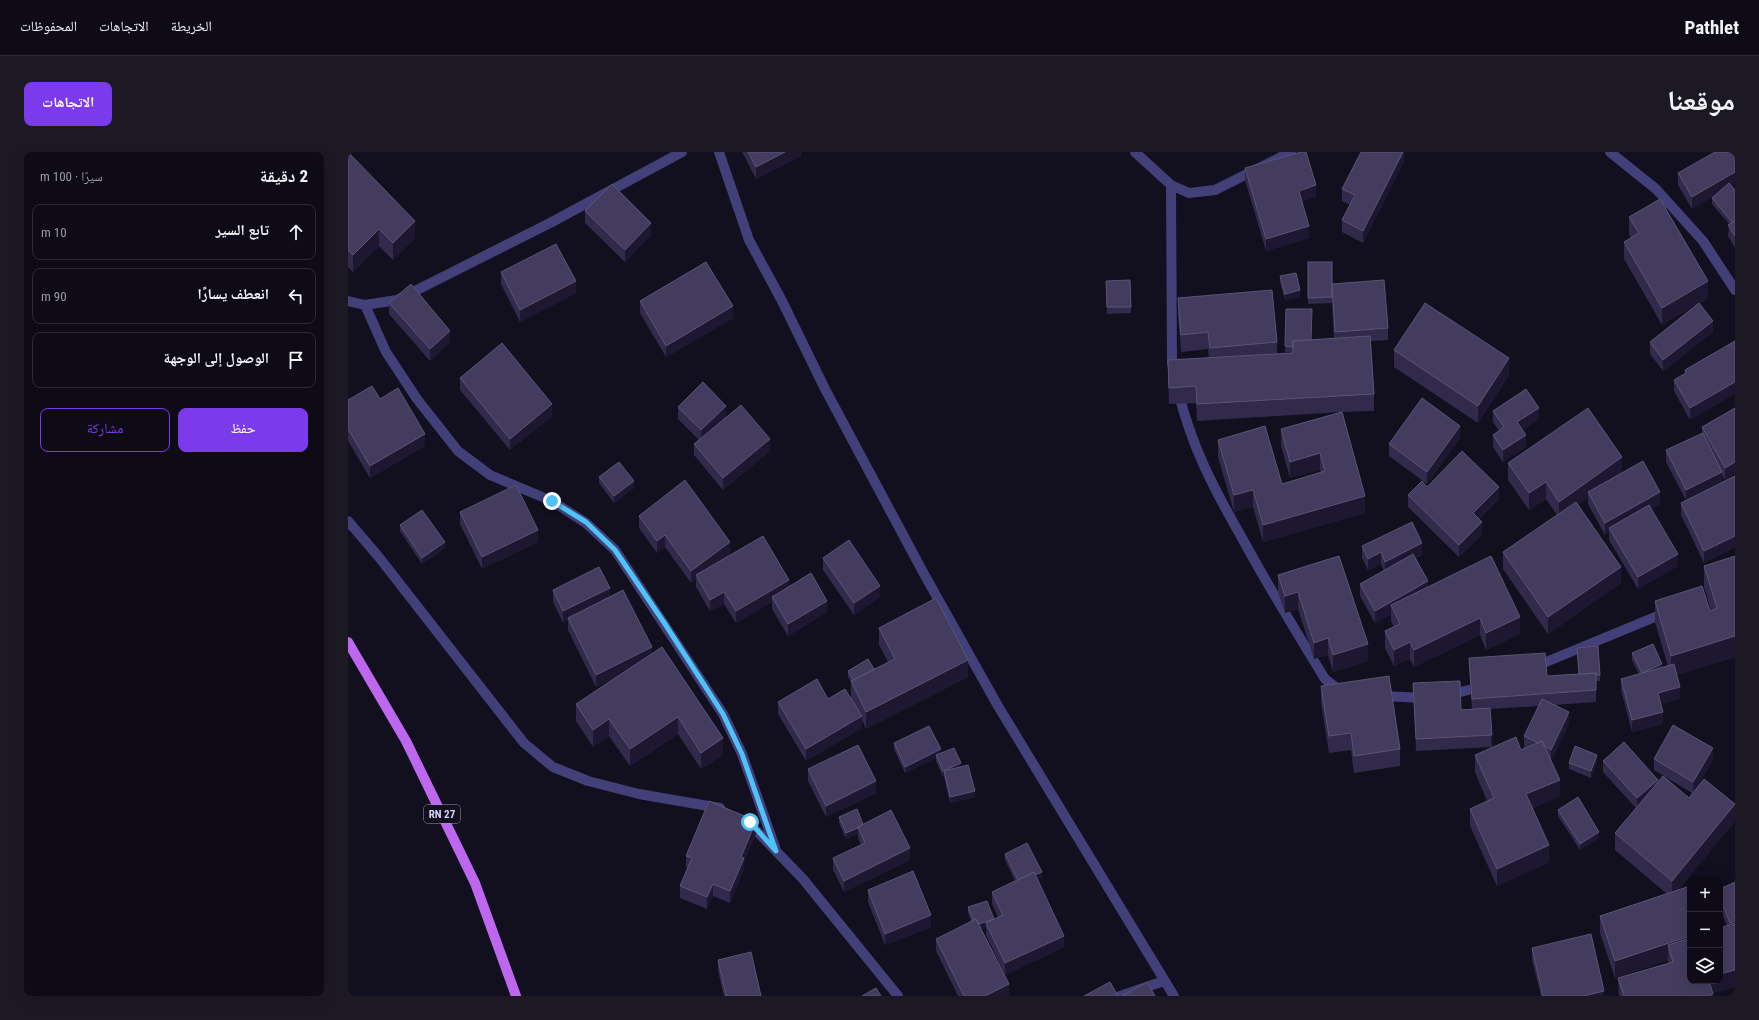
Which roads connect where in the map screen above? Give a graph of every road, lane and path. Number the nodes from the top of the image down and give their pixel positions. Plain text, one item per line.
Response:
1 (682, 152) edge
2 (719, 152) edge
3 (1135, 152) edge
4 (1291, 152) edge
5 (1610, 152) edge
6 (1171, 186) junction
7 (1735, 290) edge
8 (348, 301) edge
9 (365, 305) junction
10 (348, 521) edge
11 (1678, 607) edge
12 (348, 642) edge
13 (1526, 670) edge
14 (1490, 684) edge
15 (1350, 692) edge
16 (1371, 695) edge
17 (776, 851) junction
18 (1164, 981) junction
19 (516, 996) edge
20 (898, 996) edge
21 (1120, 996) edge
22 (1174, 996) edge

1 - 9 street
2 - 18 street
3 - 6 street
4 - 6 street
5 - 7 street
6 - 15 street
8 - 9 street
9 - 17 street
10 - 17 street
11 - 13 street
12 - 19 main road, RN 27
14 - 16 street
17 - 20 street
18 - 21 street
18 - 22 street

